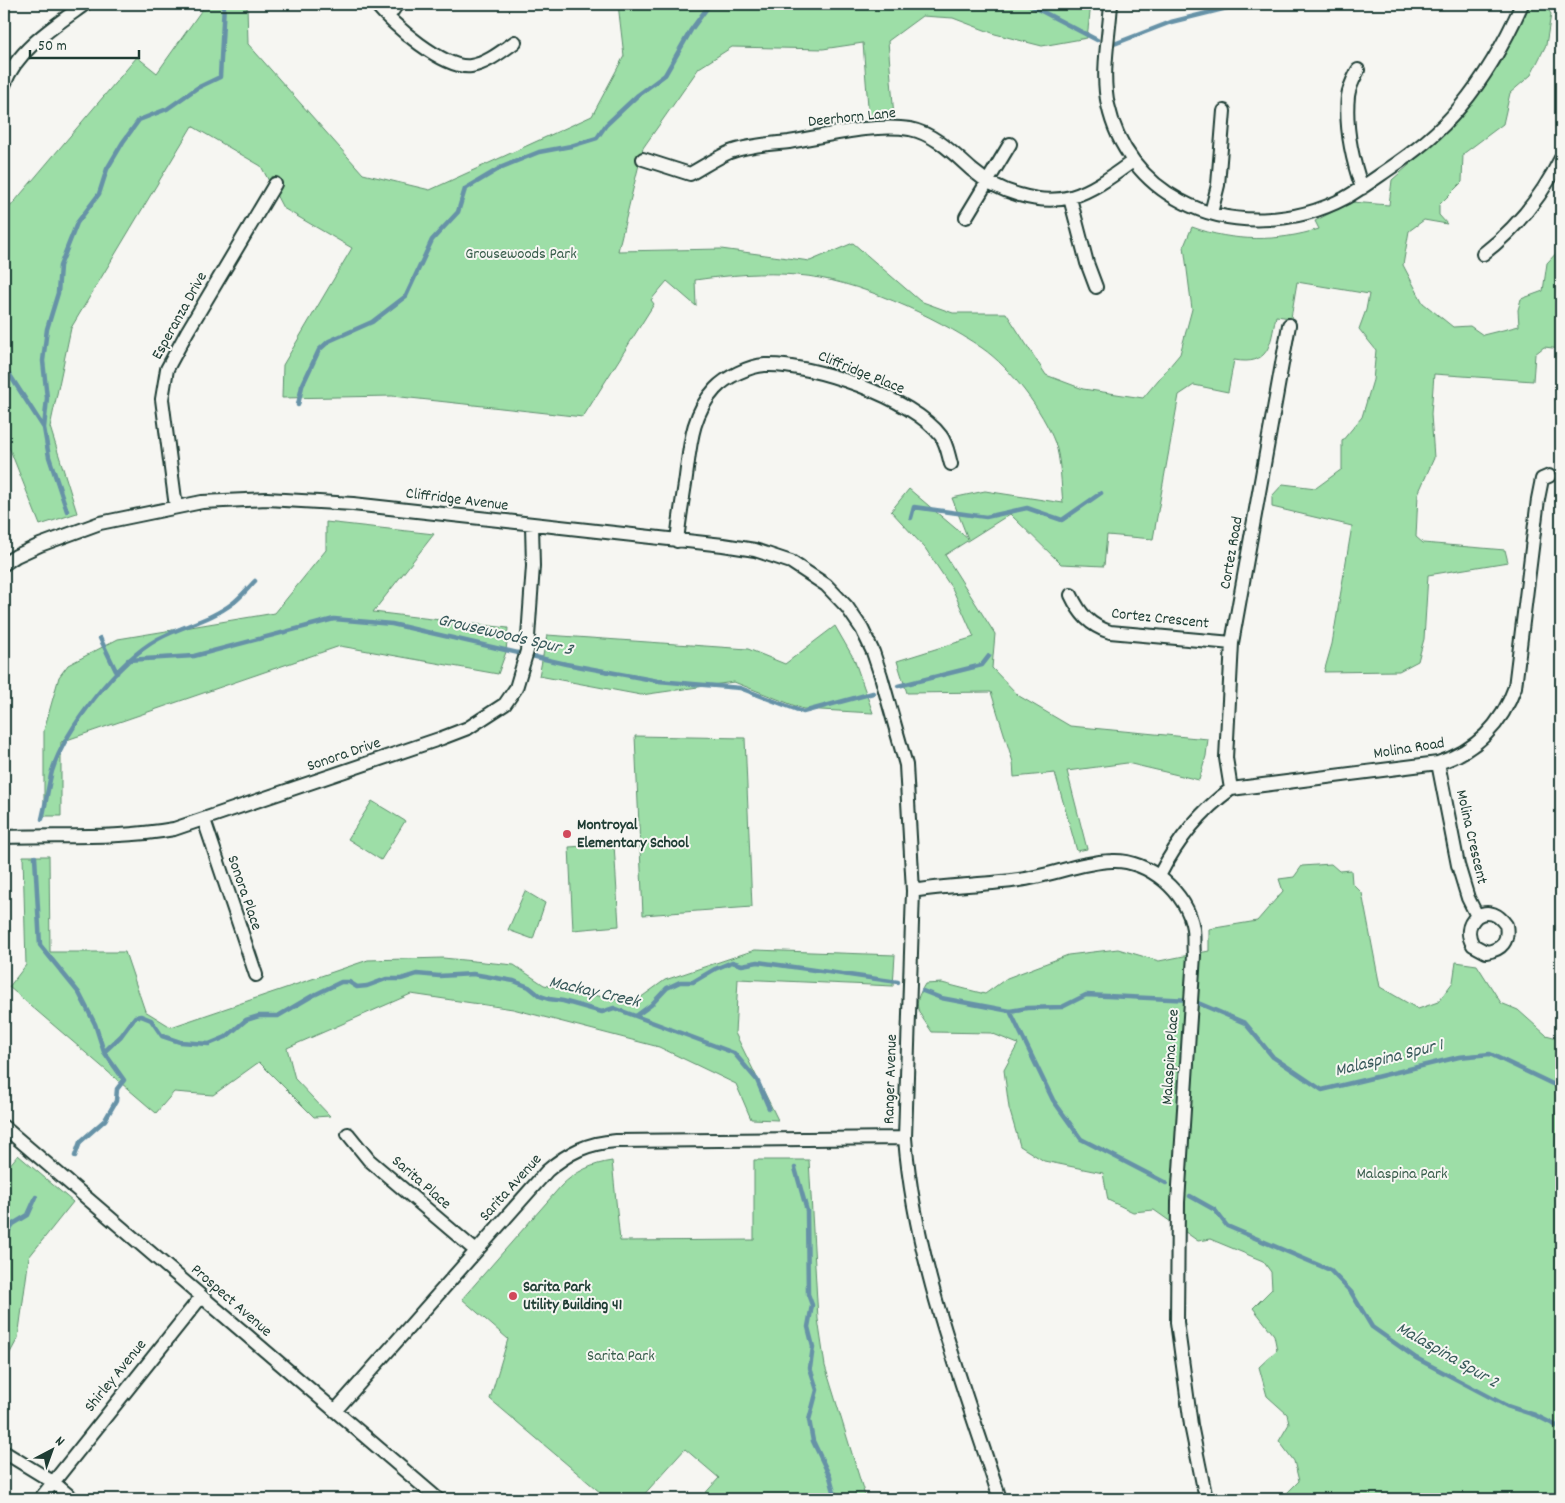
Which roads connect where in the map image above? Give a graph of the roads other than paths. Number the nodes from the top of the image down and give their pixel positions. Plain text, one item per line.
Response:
1 (84, 4) edge
2 (376, 4) edge
3 (397, 4) edge
4 (1111, 4) edge
5 (1522, 4) edge
6 (388, 17) junction
7 (515, 42) dead end
8 (1358, 70) dead end
9 (4, 85) edge
10 (1224, 111) dead end
11 (1010, 144) dead end
12 (1561, 158) edge
13 (643, 159) dead end
14 (1133, 161) junction
15 (987, 182) junction
16 (275, 184) dead end
17 (1362, 188) junction
18 (1070, 198) junction
19 (1211, 213) junction
20 (966, 217) dead end
21 (1482, 254) dead end
22 (1096, 287) dead end
23 (1289, 325) dead end
24 (951, 464) dead end
25 (1548, 476) dead end
26 (176, 506) junction
27 (532, 525) junction
28 (677, 541) junction
29 (4, 564) edge
30 (1071, 595) dead end
31 (1232, 643) junction
32 (873, 652) joint
33 (1438, 763) junction
34 (1231, 789) junction
35 (204, 820) junction
36 (4, 837) edge
37 (1159, 876) junction
38 (913, 890) junction
39 (1477, 916) dead end
40 (256, 975) dead end
41 (4, 1127) edge
42 (348, 1134) dead end
43 (905, 1138) junction
44 (476, 1251) junction
45 (201, 1297) junction
46 (335, 1412) junction
47 (4, 1452) edge
48 (53, 1482) junction
49 (40, 1499) edge
50 (73, 1499) edge
51 (438, 1499) edge
52 (1000, 1499) edge
53 (1206, 1499) edge

1 - 9 street
2 - 6 street
3 - 6 street
4 - 14 street
5 - 17 street
6 - 7 street
8 - 17 street
10 - 19 street
11 - 15 street
12 - 21 street
13 - 15 street, Deerhorn Lane
14 - 18 street, Deerhorn Lane
14 - 19 street
15 - 18 street, Deerhorn Lane
15 - 20 street
16 - 26 street, Esperanza Drive
17 - 19 street
18 - 22 street
23 - 31 street, Cortez Road
24 - 28 street, Cliffridge Place
25 - 33 street, Molina Road
26 - 27 street, Cliffridge Avenue
26 - 29 street, Cliffridge Avenue
27 - 28 street, Cliffridge Avenue
27 - 35 street, Sonora Drive
28 - 32 street, Cliffridge Avenue
30 - 31 street, Cortez Crescent
31 - 34 street, Cortez Road
32 - 38 street, Ranger Avenue
33 - 34 street, Molina Road
33 - 39 street, Molina Crescent
34 - 37 street, Molina Road
35 - 36 street, Sonora Drive
35 - 40 street, Sonora Place
37 - 38 street, Malaspina Place
37 - 53 street, Malaspina Place
38 - 43 street, Ranger Avenue
41 - 45 street, Prospect Avenue
42 - 44 street, Sarita Place
43 - 44 street, Sarita Avenue
43 - 52 street, Ranger Avenue
44 - 46 street, Sarita Avenue
45 - 46 street, Prospect Avenue
45 - 48 street, Shirley Avenue
46 - 51 street, Prospect Avenue
47 - 48 street
48 - 49 street, Shirley Avenue
48 - 50 street

